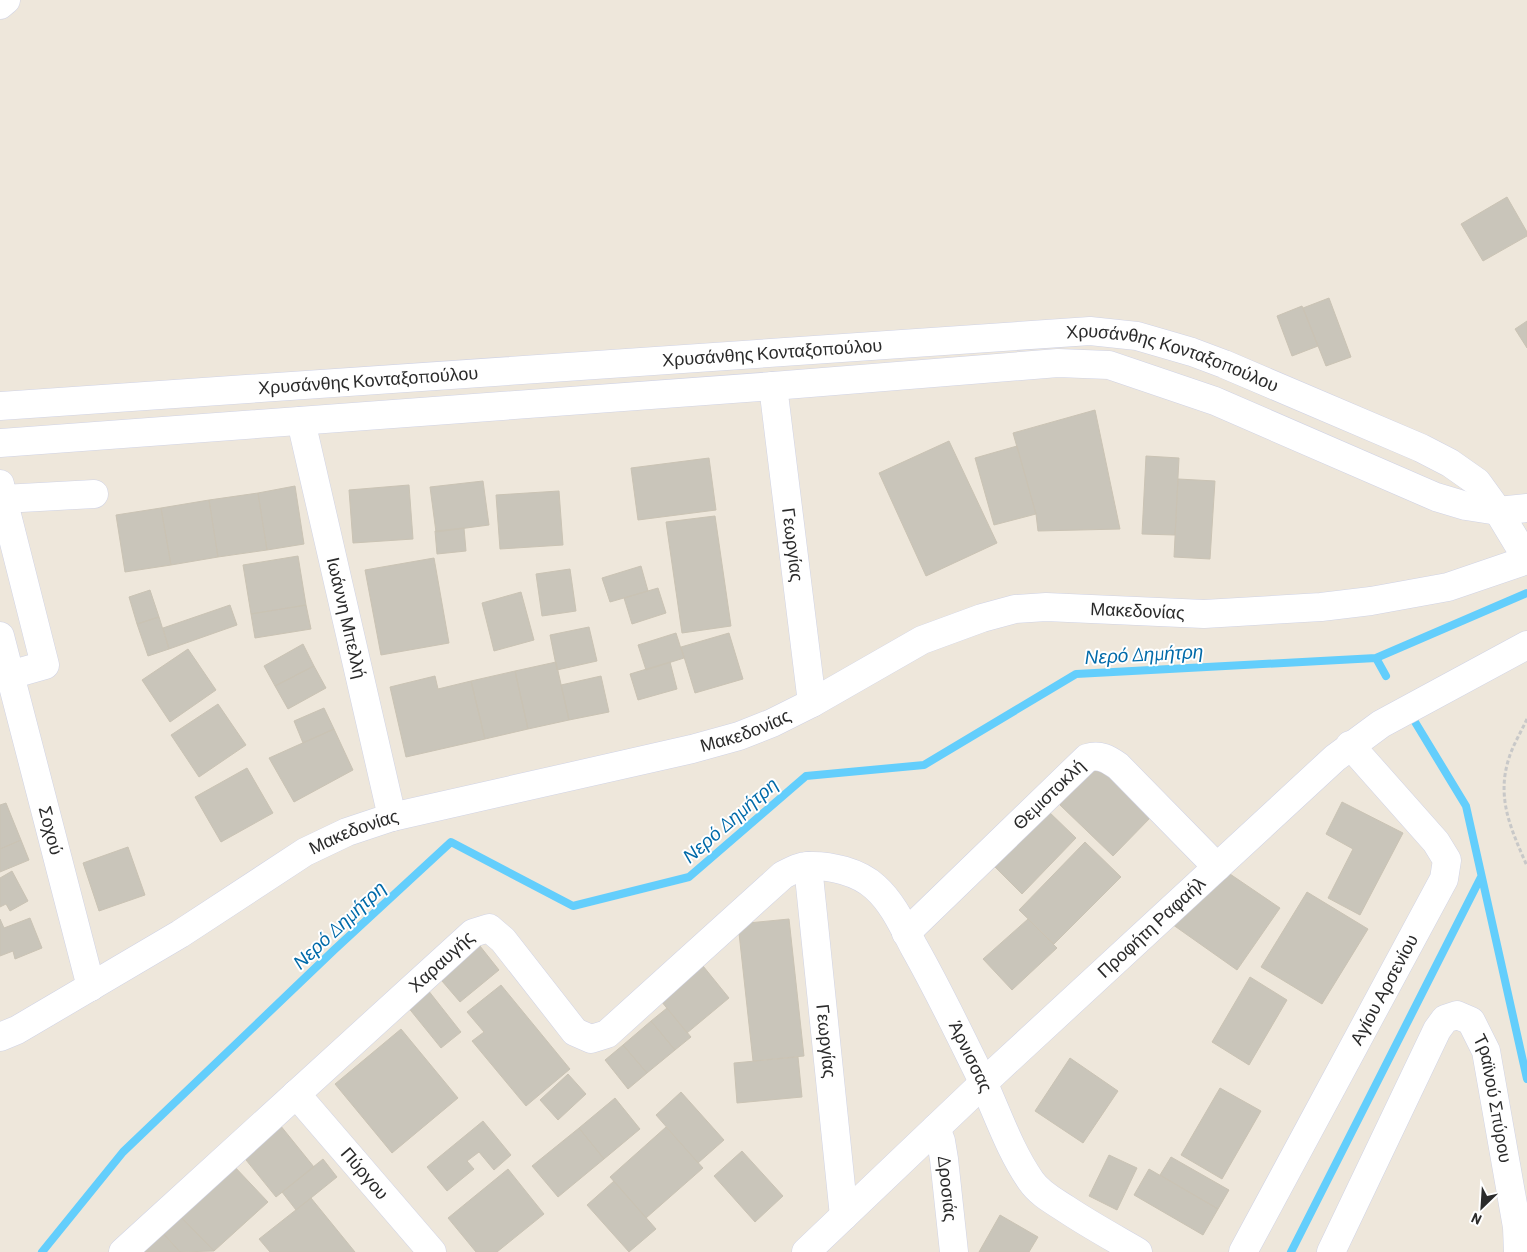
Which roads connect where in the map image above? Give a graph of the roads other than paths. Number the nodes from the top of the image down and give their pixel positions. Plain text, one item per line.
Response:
1 (6, 0) edge
2 (0, 5) edge
3 (773, 386) junction
4 (0, 406) edge
5 (301, 421) junction
6 (0, 444) edge
7 (1, 494) edge
8 (94, 494) dead end
9 (1527, 508) edge
10 (1498, 511) junction
11 (1527, 559) edge
12 (0, 636) edge
13 (1527, 645) edge
14 (10, 674) junction
15 (812, 703) junction
16 (1350, 745) junction
17 (392, 817) junction
18 (808, 866) junction
19 (1217, 867) junction
20 (906, 933) junction
21 (91, 987) junction
22 (0, 1037) edge
23 (983, 1083) junction
24 (296, 1094) junction
25 (936, 1128) junction
26 (844, 1216) junction
27 (123, 1252) edge
28 (432, 1252) edge
29 (806, 1252) edge
30 (954, 1252) edge
31 (1138, 1252) edge
32 (1243, 1252) edge
33 (1331, 1252) edge
34 (1518, 1252) edge

1 - 2 street
3 - 5 street, Χρυσάνθης Κονταξοπούλου
3 - 10 street, Χρυσάνθης Κονταξοπούλου
3 - 15 street, Γεωργίας
4 - 10 street, Χρυσάνθης Κονταξοπούλου
5 - 6 street, Χρυσάνθης Κονταξοπούλου
5 - 17 street, Ιωάννη Μπελλή
7 - 8 street
7 - 14 street
9 - 10 street
10 - 11 street, Χρυσάνθης Κονταξοπούλου
11 - 15 street, Μακεδονίας
12 - 14 street, Σοχού
13 - 16 street, Προφήτη Ραφαήλ
14 - 21 street, Σοχού
15 - 17 street, Μακεδονίας
16 - 19 street, Προφήτη Ραφαήλ
16 - 32 street, Αγίου Αρσενίου
17 - 21 street, Μακεδονίας
18 - 20 street, Άρνισσας
18 - 24 street, Χαραυγής
18 - 26 street, Γεωργίας
19 - 20 street, Θεμιστοκλή
19 - 23 street, Προφήτη Ραφαήλ
20 - 23 street, Άρνισσας
21 - 22 street, Μακεδονίας
23 - 25 street, Προφήτη Ραφαήλ
23 - 31 street, Άρνισσας
24 - 27 street, Χαραυγής
24 - 28 street, Πύργου
25 - 26 street, Προφήτη Ραφαήλ
25 - 30 street, Δροσιάς
26 - 29 street, Προφήτη Ραφαήλ
33 - 34 street, Τραϊνού Σπύρου

